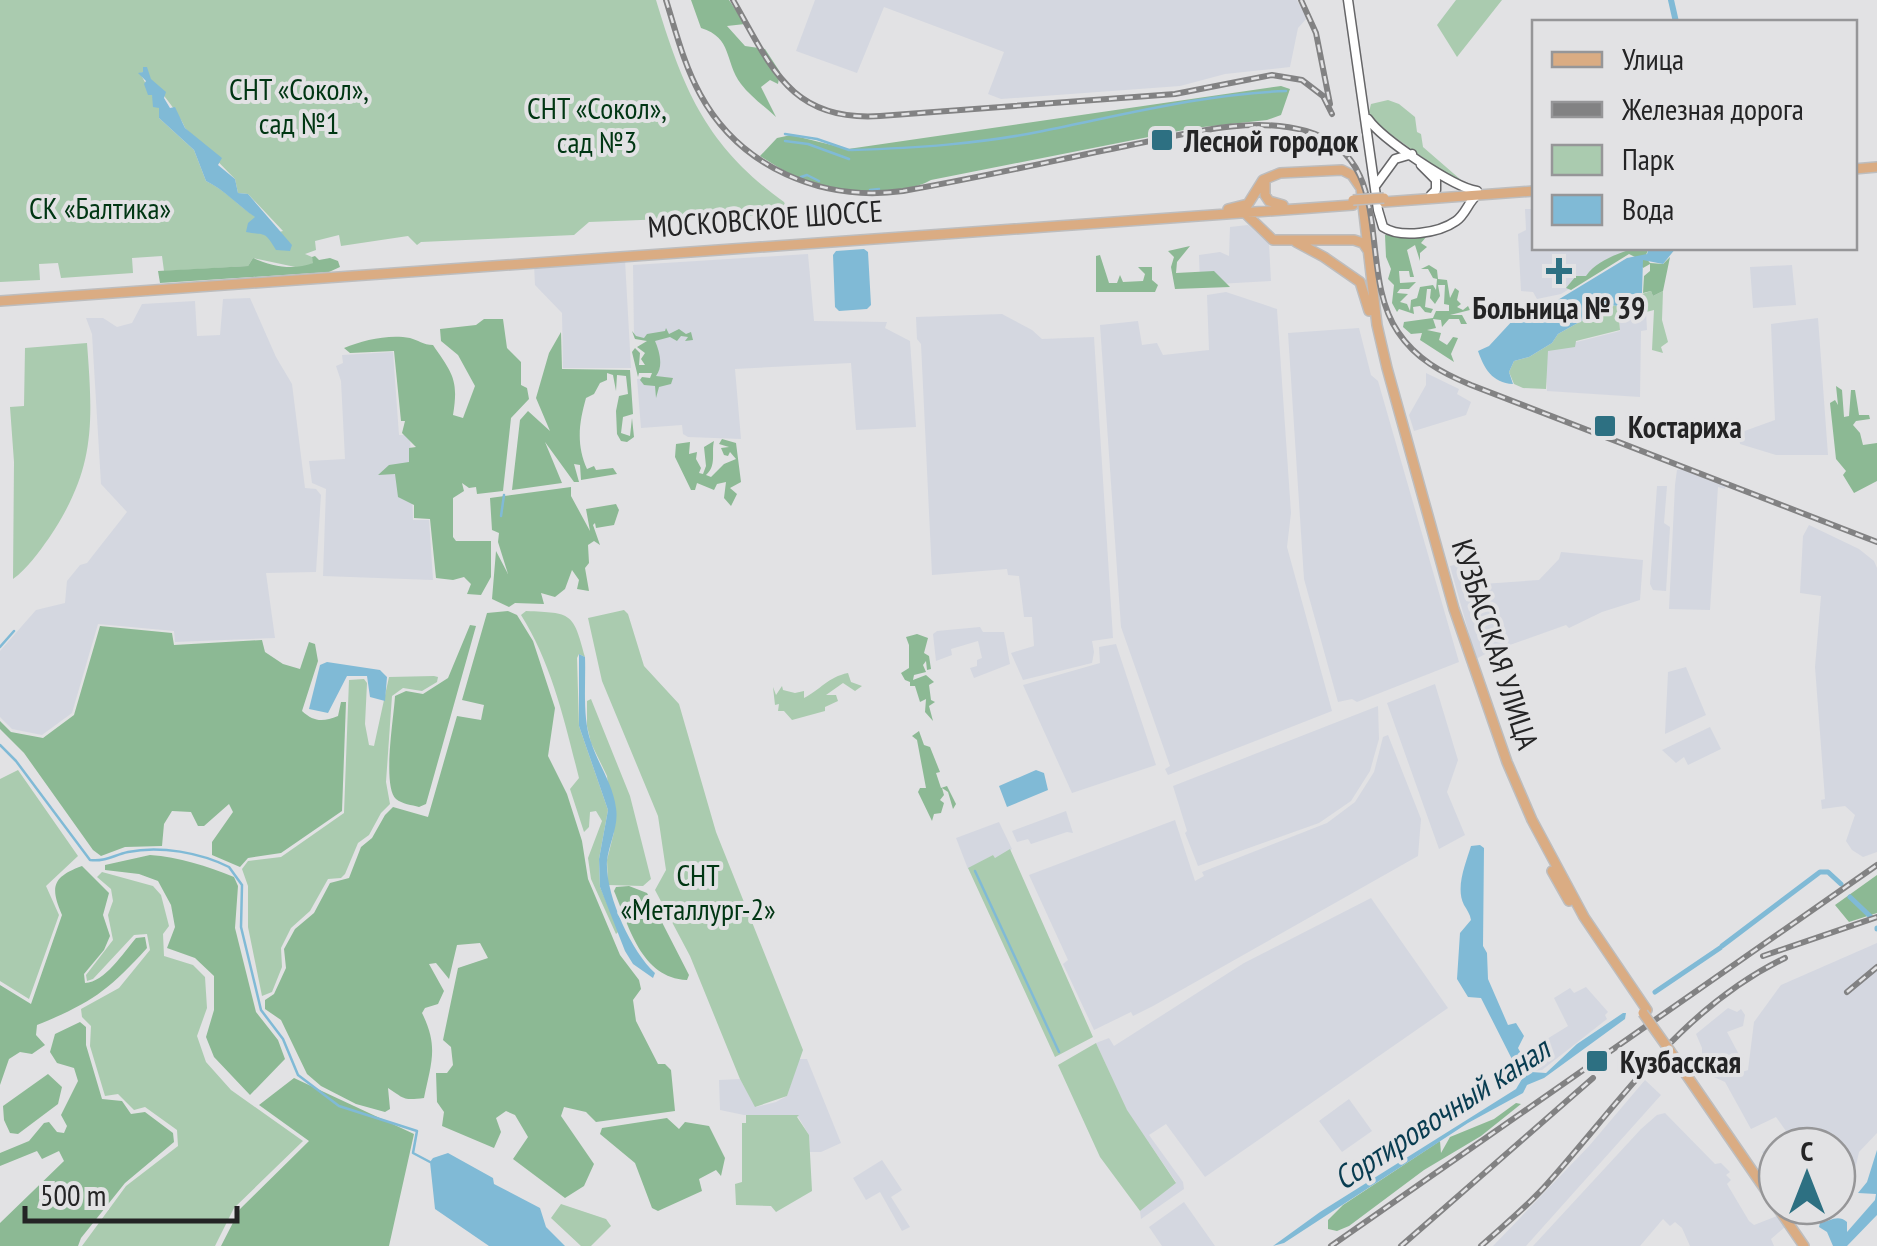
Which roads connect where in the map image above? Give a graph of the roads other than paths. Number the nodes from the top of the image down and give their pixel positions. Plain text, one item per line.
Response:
1 (1348, 0) edge
2 (1365, 111) junction
3 (1390, 139) junction
4 (1370, 148) junction
5 (1412, 154) junction
6 (1395, 159) junction
7 (1372, 161) junction
8 (1388, 168) junction
9 (1272, 176) junction
10 (1376, 187) junction
11 (1532, 189) edge
12 (1477, 193) junction
13 (1431, 195) junction
14 (1453, 197) junction
15 (1384, 200) junction
16 (1286, 207) junction
17 (1466, 210) junction
18 (1228, 211) junction
19 (1366, 216) junction
20 (1275, 240) junction
21 (1339, 240) junction
22 (1354, 240) junction
23 (1296, 242) junction
24 (1370, 259) junction
25 (1328, 260) junction
26 (1354, 277) junction
27 (0, 300) edge
28 (1645, 1012) junction
29 (1672, 1050) junction
30 (1757, 1170) edge
31 (1807, 1246) edge

1 - 2 main road
2 - 3 main road
2 - 4 main road
3 - 4 main road
3 - 5 main road
3 - 6 main road
4 - 7 main road
5 - 6 main road
5 - 12 main road
5 - 13 main road
6 - 8 main road
7 - 8 main road
7 - 10 main road
8 - 10 main road
9 - 16 main road
9 - 18 main road
9 - 19 main road, КУЗБАССКАЯ УЛИЦА
10 - 17 main road
11 - 12 main road, МОСКОВСКОЕ ШОССЕ
12 - 13 main road, МОСКОВСКОЕ ШОССЕ
12 - 14 main road, МОСКОВСКОЕ ШОССЕ
12 - 17 main road
13 - 15 main road, МОСКОВСКОЕ ШОССЕ
14 - 15 main road, МОСКОВСКОЕ ШОССЕ
14 - 17 main road
15 - 16 main road, МОСКОВСКОЕ ШОССЕ, bridge
16 - 18 main road, МОСКОВСКОЕ ШОССЕ
16 - 20 main road
18 - 20 main road
18 - 27 main road, МОСКОВСКОЕ ШОССЕ
19 - 22 main road
19 - 24 main road, КУЗБАССКАЯ УЛИЦА
20 - 23 main road
21 - 22 main road
21 - 23 main road
21 - 25 main road
22 - 24 main road
23 - 25 main road
24 - 26 main road
24 - 28 main road, КУЗБАССКАЯ УЛИЦА
25 - 26 main road
26 - 28 main road, КУЗБАССКАЯ УЛИЦА
28 - 29 main road, bridge
29 - 30 main road
29 - 31 main road

